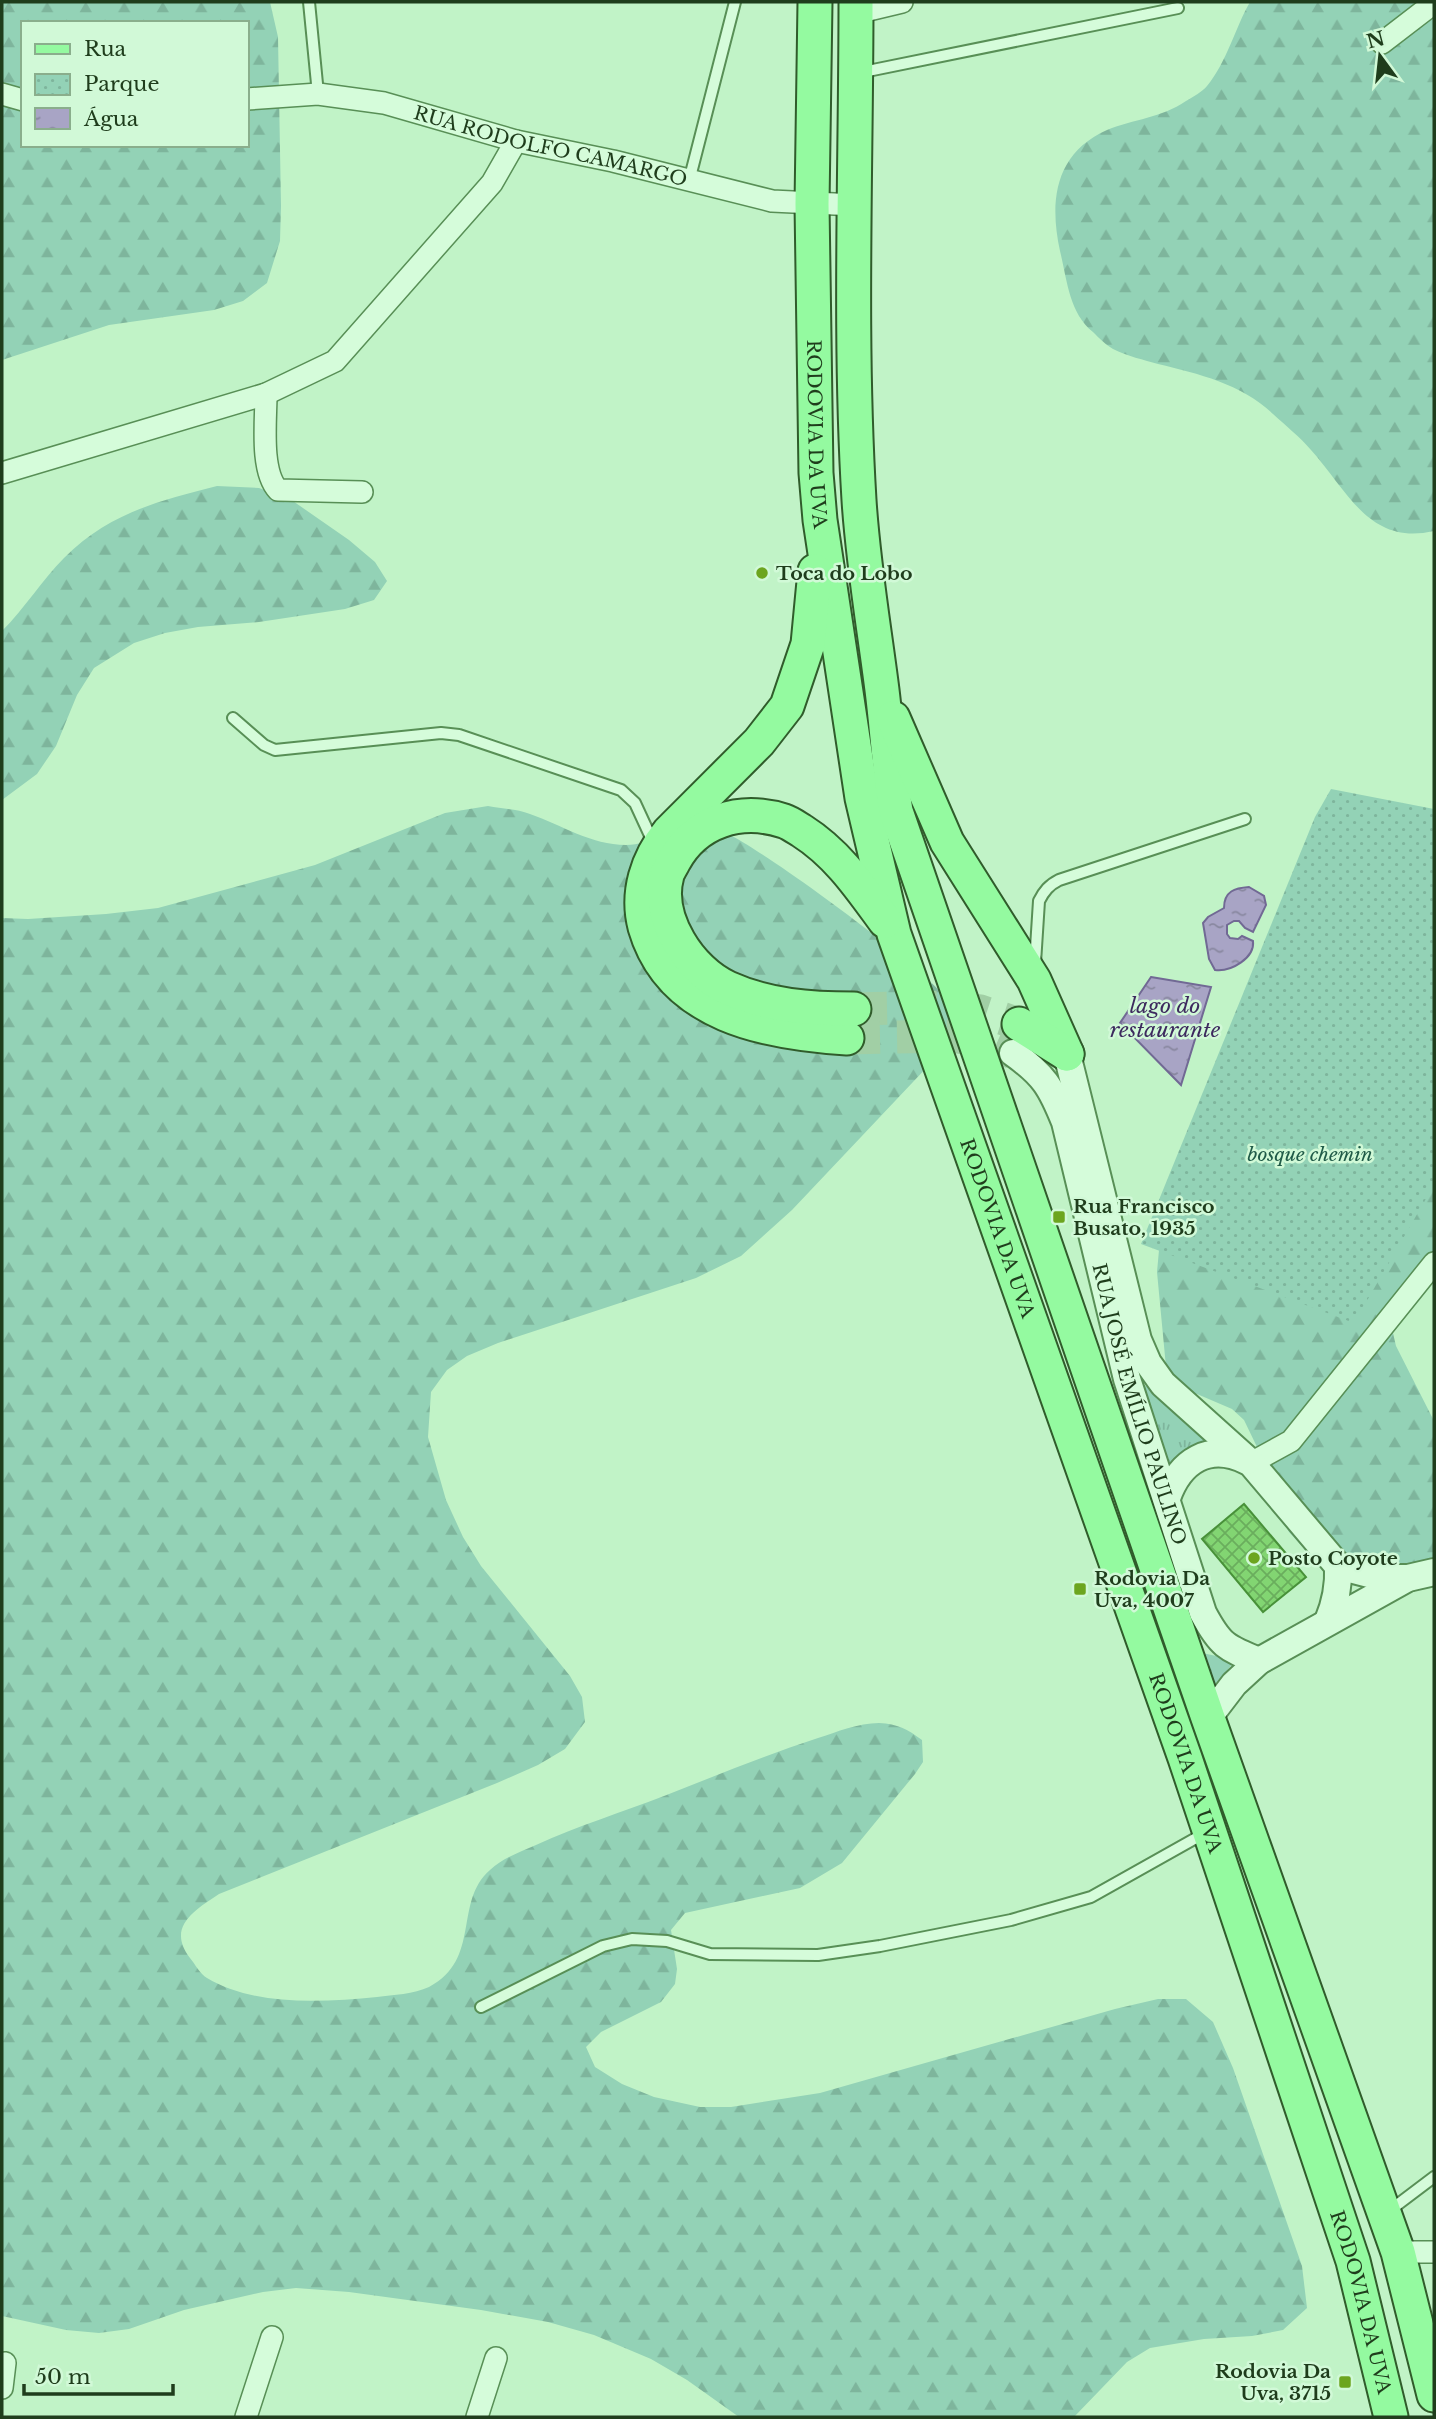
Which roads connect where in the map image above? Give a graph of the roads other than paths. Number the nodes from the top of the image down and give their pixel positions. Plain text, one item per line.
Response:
1 (309, 2) edge
2 (735, 2) edge
3 (815, 2) edge
4 (902, 2) edge
5 (1434, 3) edge
6 (856, 7) edge
7 (1178, 8) dead end
8 (1382, 43) dead end
9 (855, 73) junction
10 (2, 94) edge
11 (318, 94) junction
12 (21, 99) edge
13 (248, 99) edge
14 (516, 141) junction
15 (689, 181) junction
16 (812, 204) junction
17 (855, 205) junction
18 (266, 394) junction
19 (2, 473) edge
20 (362, 492) dead end
21 (820, 520) junction
22 (883, 693) junction
23 (233, 718) dead end
24 (1245, 819) dead end
25 (656, 848) junction
26 (894, 934) junction
27 (1034, 980) junction
28 (1016, 1039) joint
29 (1067, 1054) junction
30 (1434, 1263) edge
31 (1251, 1463) junction
32 (1167, 1498) junction
33 (1338, 1566) junction
34 (1434, 1572) edge
35 (1408, 1578) junction
36 (1328, 1620) junction
37 (1259, 1661) junction
38 (1208, 1718) junction
39 (1209, 1831) junction
40 (481, 2007) dead end
41 (1434, 2177) edge
42 (1384, 2215) junction
43 (1398, 2252) junction
44 (1434, 2252) edge
45 (272, 2337) dead end
46 (496, 2358) dead end
47 (5, 2363) dead end
48 (2, 2388) edge
49 (1434, 2395) edge
50 (246, 2417) edge
51 (477, 2417) edge
52 (1391, 2417) edge

1 - 11 lane
2 - 15 lane
3 - 16 main road, RODOVIA DA UVA
4 - 6 street
5 - 8 street
6 - 9 main road, RODOVIA DA UVA
7 - 9 lane
9 - 17 main road, RODOVIA DA UVA
10 - 12 street
11 - 13 street, RUA RODOLFO CAMARGO
11 - 14 street, RUA RODOLFO CAMARGO
14 - 15 street, RUA RODOLFO CAMARGO
14 - 18 street
15 - 16 street, RUA RODOLFO CAMARGO
16 - 17 street, RUA RODOLFO CAMARGO
16 - 21 main road, RODOVIA DA UVA
17 - 22 main road, RODOVIA DA UVA
18 - 19 street
18 - 20 street
21 - 25 main road
21 - 26 main road, RODOVIA DA UVA
22 - 27 main road
22 - 38 main road, RODOVIA DA UVA
23 - 25 lane
24 - 27 lane
25 - 26 main road
26 - 39 main road, RODOVIA DA UVA
27 - 29 main road
28 - 29 main road
28 - 32 street, RUA JOSÉ EMÍLIO PAULINO
29 - 31 street, RUA JOSÉ EMÍLIO PAULINO
30 - 31 street
31 - 32 street
31 - 33 street, RUA JOSÉ EMÍLIO PAULINO
32 - 37 street, RUA JOSÉ EMÍLIO PAULINO
33 - 35 street
33 - 36 street
34 - 35 street
35 - 36 street
36 - 37 street
37 - 38 street
38 - 42 main road, RODOVIA DA UVA
39 - 40 lane
39 - 52 main road, RODOVIA DA UVA
41 - 42 lane
42 - 43 main road, RODOVIA DA UVA
43 - 44 street
43 - 49 main road, RODOVIA DA UVA
45 - 50 street
46 - 51 street
47 - 48 street

